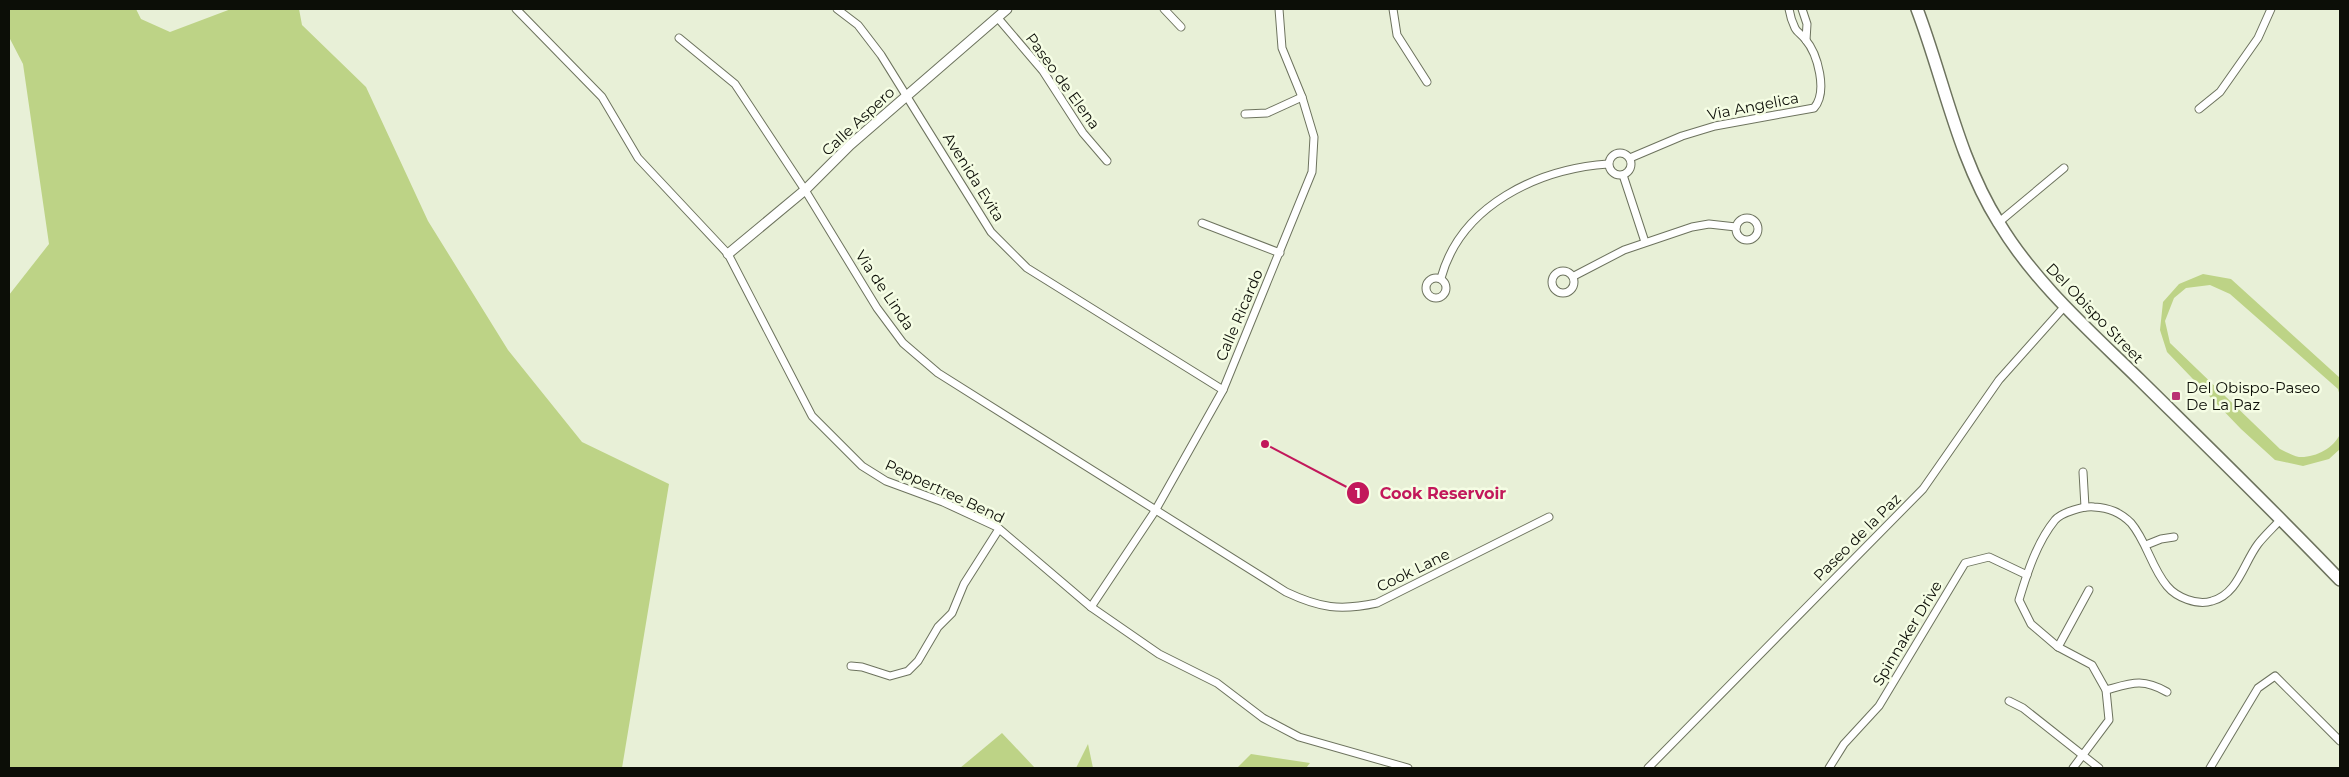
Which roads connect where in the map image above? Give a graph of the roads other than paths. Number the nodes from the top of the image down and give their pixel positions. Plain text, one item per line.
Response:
1 (516, 9) edge
2 (837, 9) edge
3 (1007, 9) edge
4 (1164, 9) edge
5 (1279, 9) edge
6 (1393, 9) edge
7 (1789, 9) edge
8 (1802, 9) edge
9 (1917, 9) edge
10 (2271, 9) edge
11 (998, 17) junction
12 (1181, 27) dead end
13 (680, 38) dead end
14 (1806, 40) junction
15 (1427, 82) dead end
16 (907, 95) junction
17 (1302, 97) junction
18 (2199, 109) dead end
19 (1244, 114) dead end
20 (1630, 158) junction
21 (1107, 161) dead end
22 (1608, 164) junction
23 (2064, 168) dead end
24 (1623, 175) junction
25 (805, 190) junction
26 (1202, 223) dead end
27 (1998, 223) junction
28 (1736, 227) dead end
29 (1645, 242) junction
30 (1280, 253) junction
31 (728, 254) junction
32 (1574, 276) dead end
33 (1441, 278) dead end
34 (2065, 306) junction
35 (1223, 390) junction
36 (2083, 472) dead end
37 (2085, 507) junction
38 (1155, 511) junction
39 (1549, 517) dead end
40 (2282, 519) junction
41 (999, 529) junction
42 (2174, 537) dead end
43 (2146, 546) junction
44 (2026, 575) junction
45 (2340, 580) edge
46 (2089, 590) dead end
47 (1091, 607) junction
48 (2058, 647) junction
49 (851, 666) dead end
50 (2106, 690) junction
51 (2167, 692) dead end
52 (2009, 701) dead end
53 (2340, 741) edge
54 (2083, 757) junction
55 (1408, 768) edge
56 (1648, 768) edge
57 (1829, 768) edge
58 (2073, 768) edge
59 (2099, 768) edge
60 (2210, 768) edge

1 - 31 street, Peppertree Bend
2 - 16 street, Avenida Evita
3 - 11 street, Calle Aspero
4 - 12 street
5 - 17 street, Calle Ricardo
6 - 15 street
7 - 14 street, Via Angelica
8 - 14 street, Via Angelica
9 - 27 main road, Del Obispo Street
10 - 18 street
11 - 16 street, Calle Aspero
11 - 21 street, Paseo de Elena
13 - 25 street, Via de Linda
14 - 20 street, Via Angelica
16 - 25 street, Calle Aspero
16 - 35 street, Avenida Evita
17 - 19 street
17 - 30 street, Calle Ricardo
20 - 22 street, Via Angelica
20 - 24 street
22 - 24 street
22 - 33 street, Via Angelica
23 - 27 street
24 - 29 street
25 - 31 street, Calle Aspero
25 - 38 street, Via de Linda
26 - 30 street
27 - 34 main road, Del Obispo Street
28 - 29 street
29 - 32 street
30 - 35 street, Calle Ricardo
31 - 41 street, Peppertree Bend
34 - 40 main road, Del Obispo Street
34 - 56 street, Paseo de la Paz
35 - 38 street, Calle Ricardo
36 - 37 street
37 - 43 street
37 - 44 street
38 - 39 street, Cook Lane
38 - 47 street, Calle Ricardo
40 - 43 street
40 - 45 main road, Del Obispo Street
41 - 47 street, Peppertree Bend
41 - 49 street
42 - 43 street
44 - 48 street
44 - 57 street, Spinnaker Drive
46 - 48 street
47 - 55 street, Peppertree Bend
48 - 50 street
50 - 51 street
50 - 54 street
52 - 54 street
53 - 60 street
54 - 58 street
54 - 59 street

